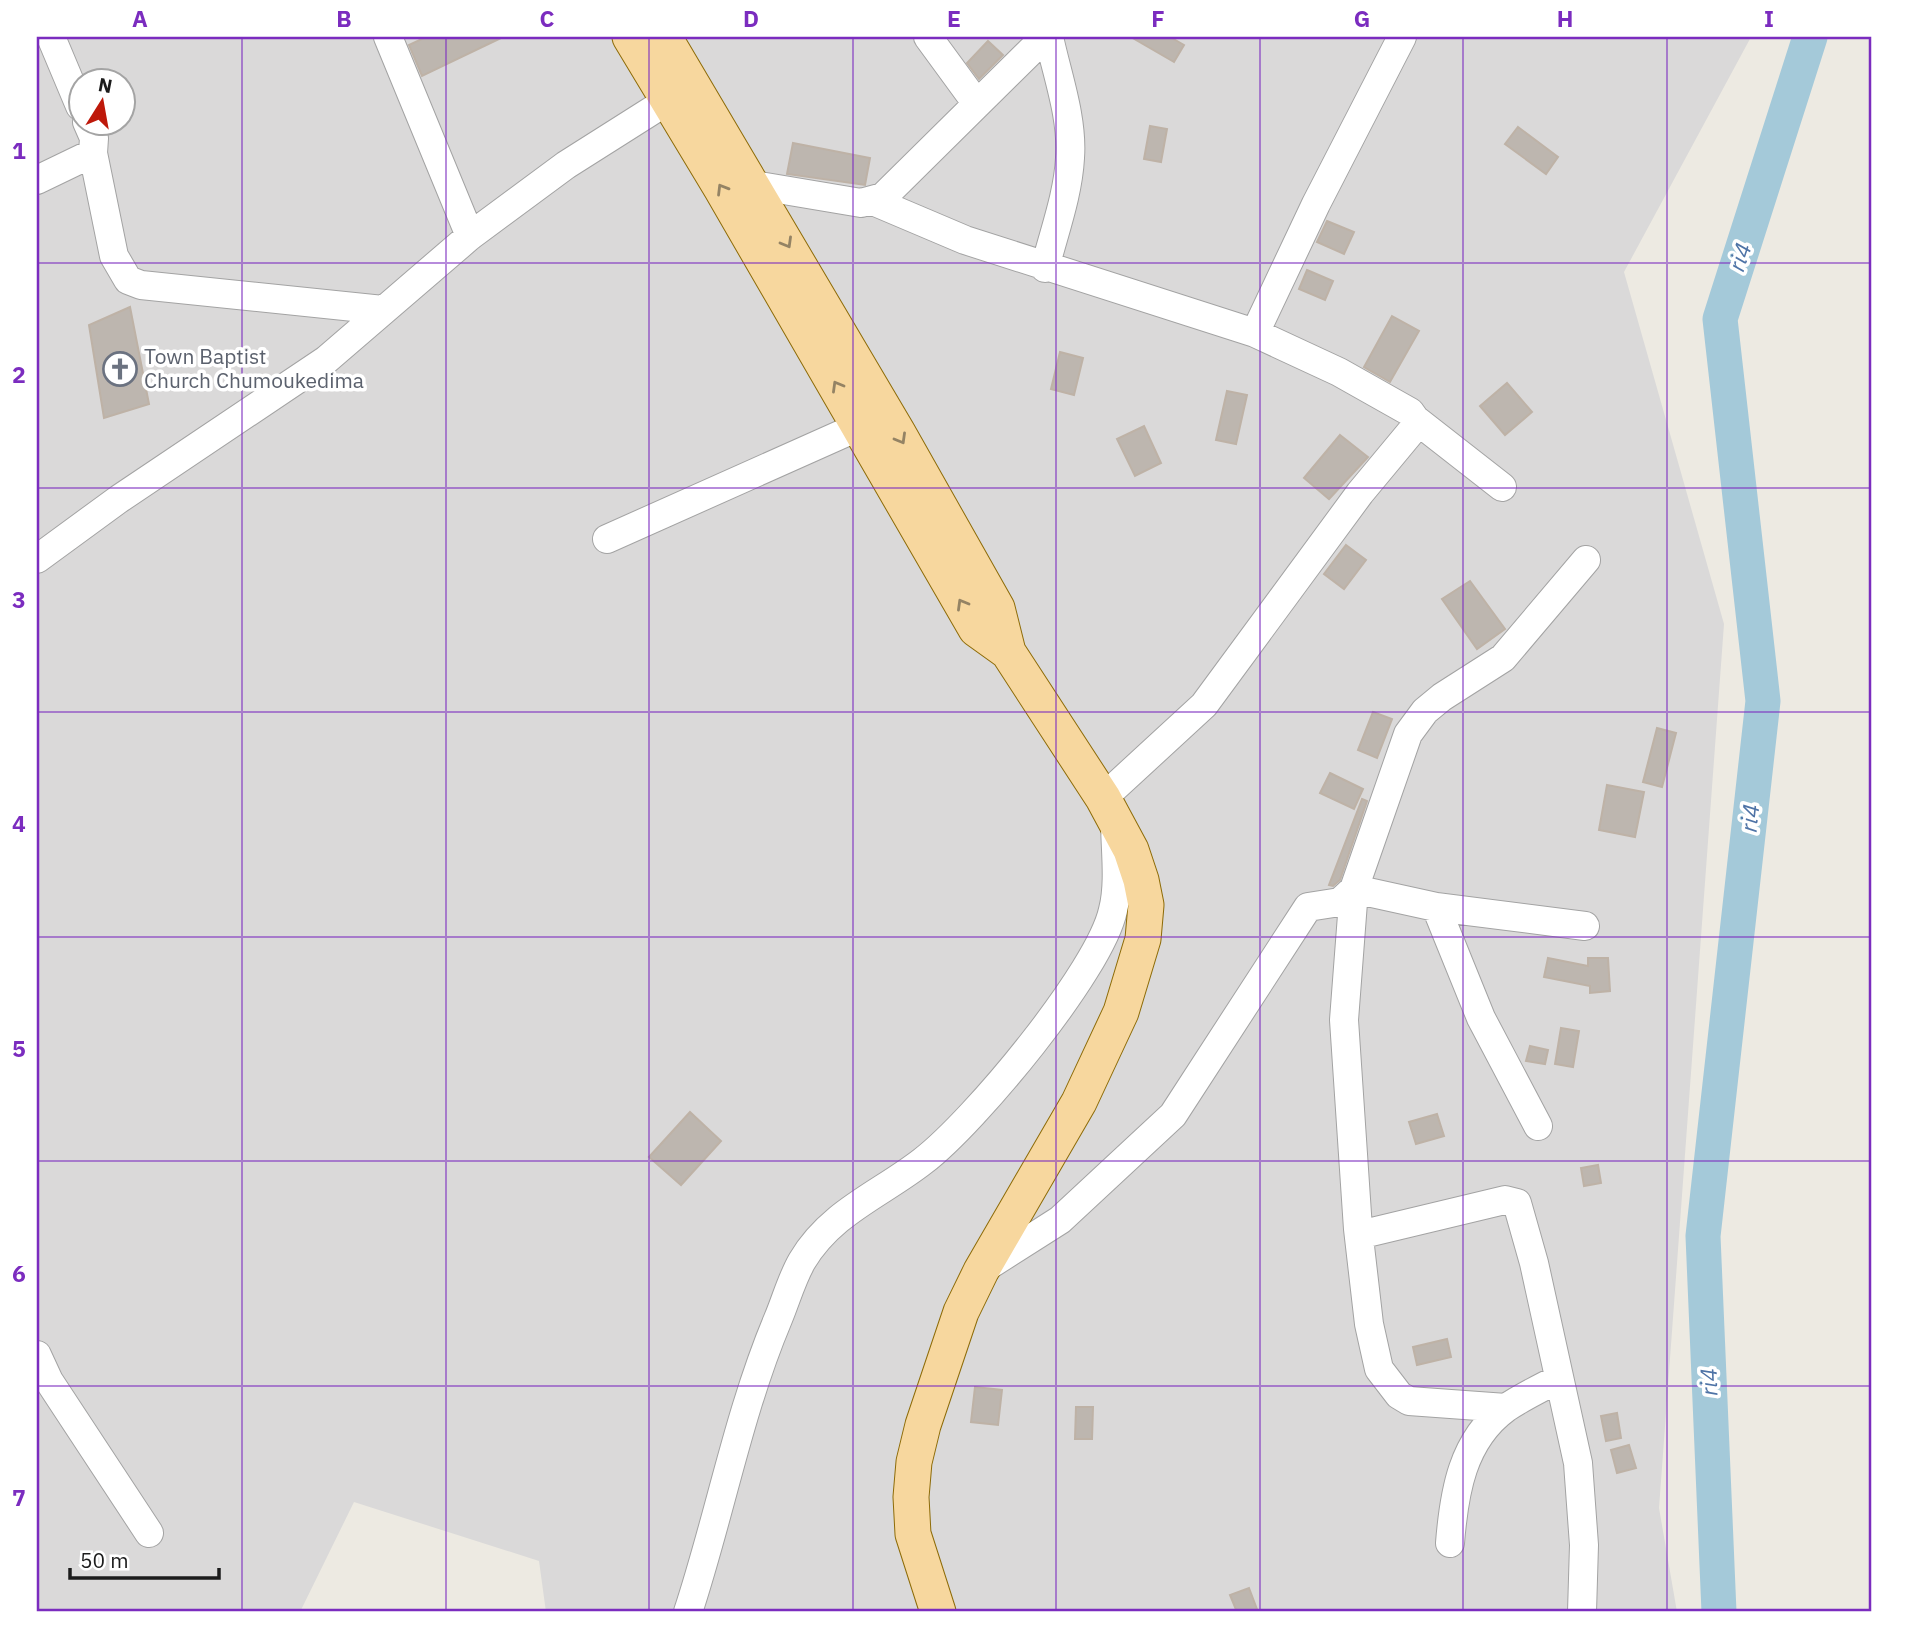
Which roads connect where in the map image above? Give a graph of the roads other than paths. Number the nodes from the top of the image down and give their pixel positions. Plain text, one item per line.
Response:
1 (51, 37) edge
2 (388, 37) edge
3 (629, 37) edge
4 (664, 37) edge
5 (928, 37) edge
6 (1047, 37) edge
7 (1402, 37) edge
8 (66, 73) edge
9 (680, 93) junction
10 (977, 104) junction
11 (93, 136) edge
12 (93, 153) junction
13 (37, 180) edge
14 (754, 185) junction
15 (873, 201) junction
16 (470, 236) junction
17 (1045, 268) junction
18 (383, 310) junction
19 (1255, 333) junction
20 (1415, 419) junction
21 (860, 426) junction
22 (1503, 487) dead end
23 (607, 539) dead end
24 (37, 559) edge
25 (1586, 560) dead end
26 (1008, 652) junction
27 (1109, 809) junction
28 (1354, 889) junction
29 (1436, 906) junction
30 (1585, 926) dead end
31 (1538, 1126) dead end
32 (1359, 1235) junction
33 (981, 1271) junction
34 (37, 1355) edge
35 (1558, 1379) junction
36 (1506, 1408) junction
37 (149, 1533) dead end
38 (1450, 1543) dead end
39 (688, 1612) edge
40 (938, 1612) edge
41 (1582, 1612) edge

1 - 8 street
2 - 16 street
3 - 9 main road
4 - 9 main road
5 - 10 street
6 - 10 street
6 - 17 street
7 - 19 street
9 - 14 main road
9 - 16 street
21 -> 9 main road
10 - 15 street
11 - 12 street
12 - 13 street
12 - 18 street
14 - 15 street
14 -> 26 main road
15 - 17 street
16 - 18 street
17 - 19 street
18 - 24 street
19 - 20 street
20 - 22 street
20 - 27 street
21 - 23 street
26 -> 21 main road
25 - 28 street
26 - 27 main road
27 - 33 main road
27 - 39 street
28 - 29 street
28 - 32 street
28 - 33 street
29 - 30 street
29 - 31 street
32 - 35 street
32 - 36 street
33 - 40 main road
34 - 37 street
35 - 36 street
35 - 41 street
36 - 38 street

